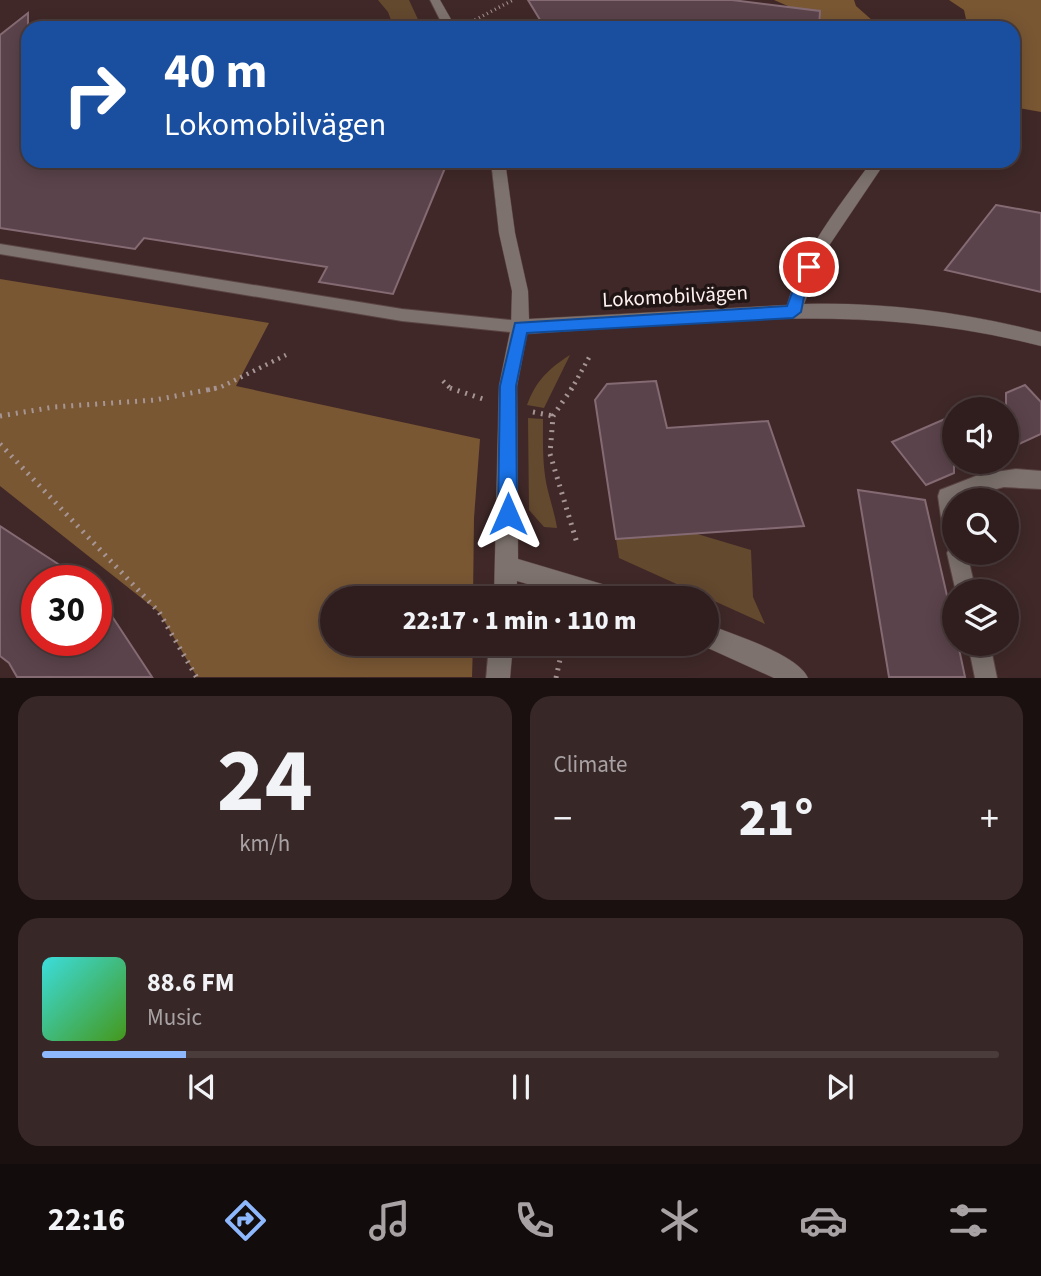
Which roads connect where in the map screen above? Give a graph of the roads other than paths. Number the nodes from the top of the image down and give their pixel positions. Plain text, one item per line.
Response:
1 (435, 0) edge
2 (446, 21) edge
3 (499, 168) edge
4 (874, 168) edge
5 (0, 249) edge
6 (793, 312) junction
7 (520, 327) junction
8 (1041, 339) edge
9 (1041, 480) edge
10 (964, 488) edge
11 (507, 567) junction
12 (506, 586) edge
13 (571, 586) edge
14 (719, 641) edge
15 (500, 656) edge
16 (982, 656) edge
17 (498, 677) edge
18 (796, 677) edge
19 (986, 677) edge

1 - 2 street
3 - 7 street
4 - 6 street
5 - 7 lane
6 - 7 street, Lokomobilvägen
6 - 8 street, Lokomobilvägen
7 - 11 street
9 - 10 lane
11 - 12 street
11 - 13 street
14 - 18 street
15 - 17 street
16 - 19 lane

